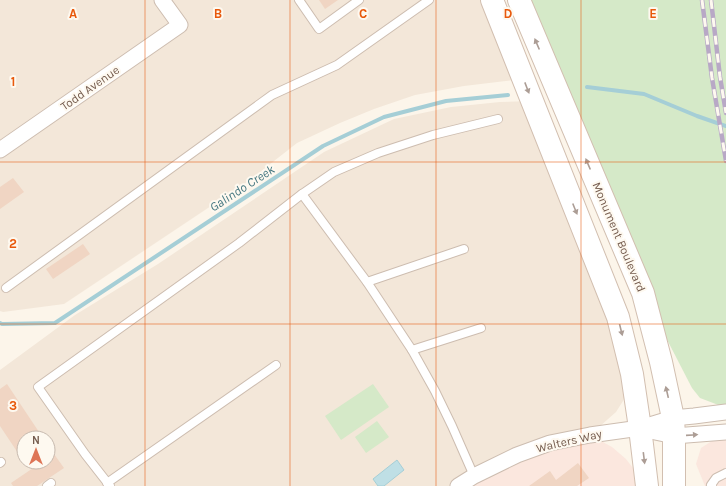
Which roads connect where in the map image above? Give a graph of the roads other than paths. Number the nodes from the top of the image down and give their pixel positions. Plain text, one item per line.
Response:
1 (162, 0) edge
2 (299, 0) edge
3 (359, 0) edge
4 (429, 0) edge
5 (492, 0) edge
6 (519, 0) edge
7 (498, 119) dead end
8 (0, 150) edge
9 (302, 194) junction
10 (464, 249) dead end
11 (367, 282) junction
12 (6, 288) dead end
13 (481, 328) dead end
14 (412, 350) junction
15 (276, 365) dead end
16 (726, 412) edge
17 (674, 427) junction
18 (640, 428) junction
19 (726, 432) edge
20 (726, 473) edge
21 (474, 476) junction
22 (108, 484) edge
23 (458, 486) edge
24 (647, 486) edge
25 (674, 486) edge
26 (712, 486) edge

1 - 8 street, Todd Avenue
2 - 3 lane
4 - 12 lane
5 -> 18 main road
17 -> 6 main road, Monument Boulevard
7 - 9 lane
9 - 11 lane
9 - 22 lane
10 - 11 lane
11 - 14 lane
13 - 14 lane
14 - 21 lane
15 - 22 lane
16 - 17 street
17 - 18 street
17 -> 19 street
17 - 25 main road, Monument Boulevard
18 - 21 street, Walters Way
18 -> 24 main road
20 - 26 lane
21 - 23 street, Walters Way

